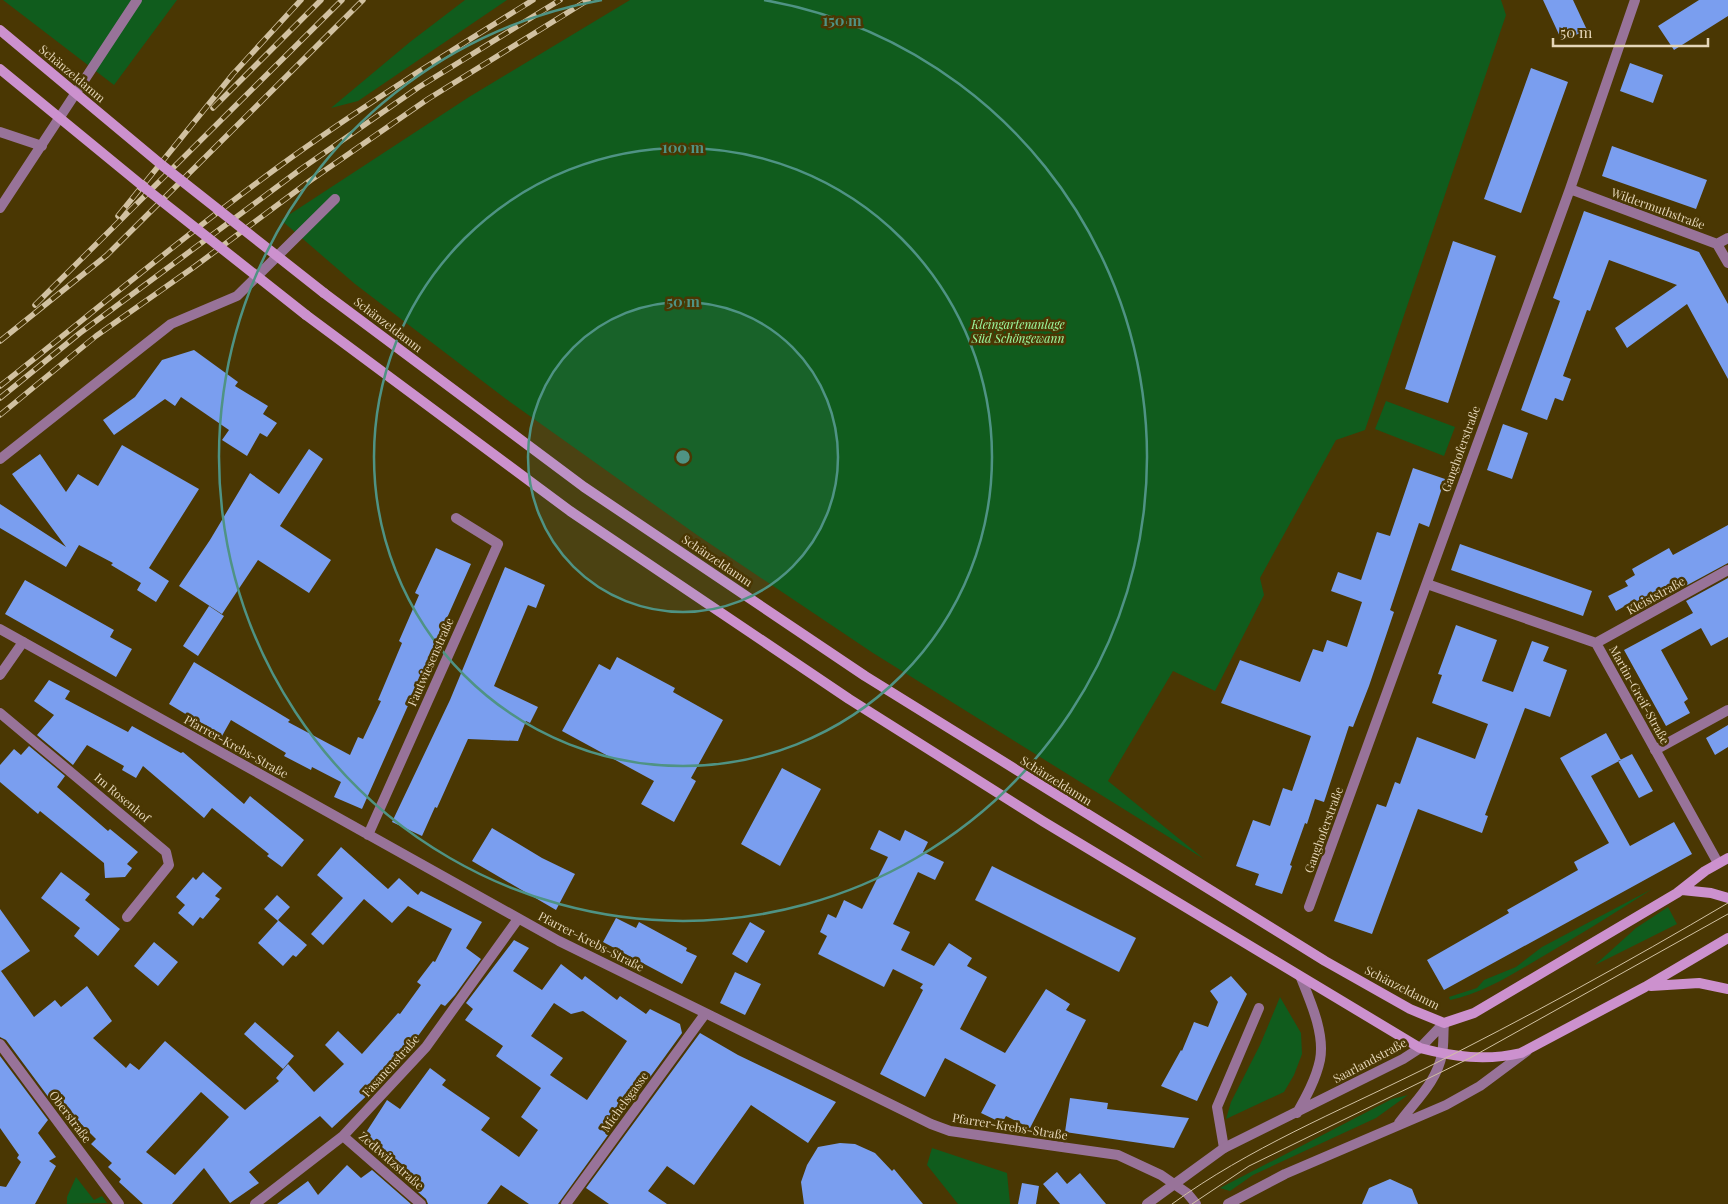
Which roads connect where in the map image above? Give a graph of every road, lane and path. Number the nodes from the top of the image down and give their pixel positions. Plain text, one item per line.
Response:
1 (138, 0) edge
2 (1635, 0) edge
3 (0, 30) edge
4 (0, 69) edge
5 (0, 132) edge
6 (42, 146) junction
7 (1570, 189) junction
8 (334, 199) dead end
9 (0, 208) edge
10 (1728, 238) edge
11 (1717, 244) junction
12 (1728, 263) edge
13 (0, 459) edge
14 (456, 518) dead end
15 (1728, 570) edge
16 (1427, 584) junction
17 (0, 629) edge
18 (23, 642) junction
19 (1596, 643) junction
20 (0, 676) edge
21 (1728, 710) edge
22 (0, 713) edge
23 (1655, 750) junction
24 (368, 835) junction
25 (1728, 858) edge
26 (1718, 863) junction
27 (1682, 890) junction
28 (1728, 898) edge
29 (1309, 907) dead end
30 (127, 917) dead end
31 (518, 919) junction
32 (1728, 938) edge
33 (1301, 978) junction
34 (1645, 987) junction
35 (1728, 989) edge
36 (1259, 1008) dead end
37 (705, 1014) junction
38 (1444, 1023) junction
39 (0, 1044) edge
40 (1420, 1048) junction
41 (1528, 1050) junction
42 (1442, 1054) junction
43 (1297, 1113) junction
44 (1398, 1124) junction
45 (344, 1136) junction
46 (1224, 1148) junction
47 (1174, 1183) junction
48 (119, 1204) edge
49 (255, 1204) edge
50 (421, 1204) edge
51 (566, 1204) edge
52 (1147, 1204) edge
53 (1196, 1204) edge
54 (1228, 1204) edge

1 - 6 street
2 - 7 street, Ganghoferstraße
3 - 38 main road, Schänzeldamm, bridge
4 - 33 main road, bridge
5 - 6 street
6 - 9 street
7 - 11 street, Wildermuthstraße
7 - 16 street, Ganghoferstraße
8 - 13 street
10 - 11 street
11 - 12 street
14 - 24 street, Fautwiesenstraße
15 - 19 street, Kleiststraße
16 - 19 street, Martin-Greif-Straße
16 - 29 street, Ganghoferstraße
17 - 18 street, Pfarrer-Krebs-Straße
18 - 20 street
18 - 24 street, Pfarrer-Krebs-Straße
19 - 23 street, Martin-Greif-Straße
21 - 23 street
22 - 30 street, Im Rosenhof
23 - 26 street, Martin-Greif-Straße
24 - 31 street, Pfarrer-Krebs-Straße
25 - 26 main road, Saarlandstraße
26 - 27 main road, Saarlandstraße
27 - 28 main road
27 - 38 main road, Saarlandstraße
31 - 37 street, Pfarrer-Krebs-Straße
31 - 45 street, Fasanenstraße
32 - 34 main road
33 - 40 main road
33 - 43 street
34 - 35 main road
34 - 41 main road
36 - 46 street
37 - 47 street, Pfarrer-Krebs-Straße
37 - 51 street, Michelsgasse
38 - 40 street, Saarlandstraße
38 - 42 street, Schänzeldamm
39 - 48 street, Oberstraße
40 - 42 main road
40 - 43 street, Saarlandstraße
41 - 42 main road
41 - 44 street
42 - 44 street, Schänzeldamm
43 - 46 street, Saarlandstraße
44 - 54 street
45 - 49 street, Fasanenstraße
45 - 50 street, Zedtwitzstraße
46 - 47 street, Saarlandstraße
47 - 52 street, Saarlandstraße
47 - 53 street, Pfarrer-Krebs-Straße

